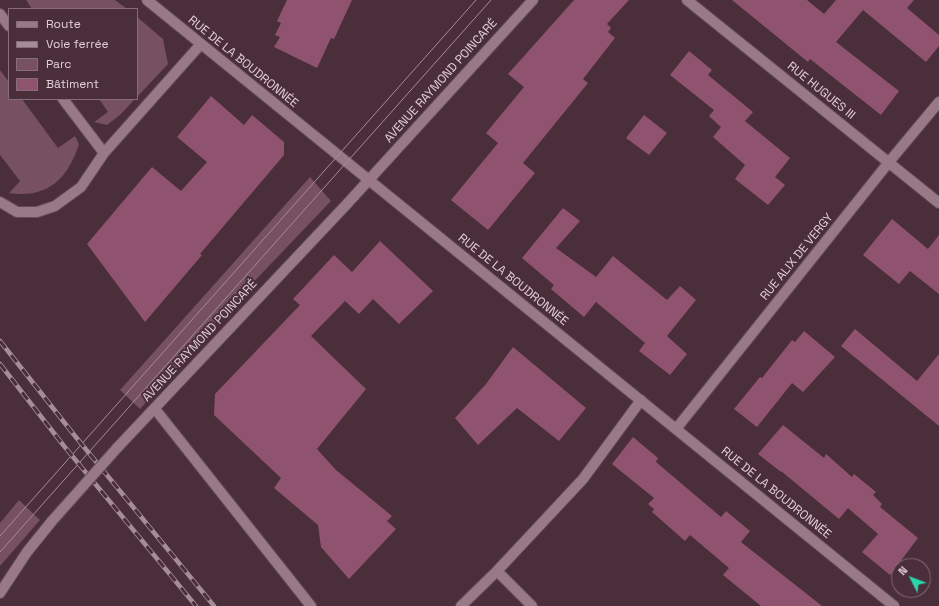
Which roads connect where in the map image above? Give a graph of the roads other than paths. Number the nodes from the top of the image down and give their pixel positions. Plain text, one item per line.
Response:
1 (147, 0) edge
2 (532, 0) edge
3 (687, 0) edge
4 (0, 14) edge
5 (8, 25) edge
6 (201, 44) junction
7 (64, 100) edge
8 (939, 102) edge
9 (104, 153) junction
10 (889, 162) junction
11 (369, 180) junction
12 (0, 202) edge
13 (939, 203) edge
14 (641, 400) junction
15 (155, 409) junction
16 (676, 429) junction
17 (497, 571) junction
18 (0, 593) edge
19 (311, 606) edge
20 (460, 606) edge
21 (532, 606) edge
22 (894, 606) edge

1 - 6 street, RUE DE LA BOUDRONNÉE
2 - 11 street, AVENUE RAYMOND POINCARÉ
3 - 10 street, RUE HUGUES III
4 - 5 street
6 - 9 street
6 - 11 street, RUE DE LA BOUDRONNÉE
7 - 9 street
8 - 10 street, RUE ALIX DE VERGY
9 - 12 street
10 - 13 street, RUE HUGUES III
10 - 16 street, RUE ALIX DE VERGY
11 - 14 street, RUE DE LA BOUDRONNÉE
11 - 15 street, AVENUE RAYMOND POINCARÉ
14 - 16 street, RUE DE LA BOUDRONNÉE
14 - 17 street
15 - 18 street, AVENUE RAYMOND POINCARÉ, bridge
15 - 19 street
16 - 22 street, RUE DE LA BOUDRONNÉE
17 - 20 street
17 - 21 street

